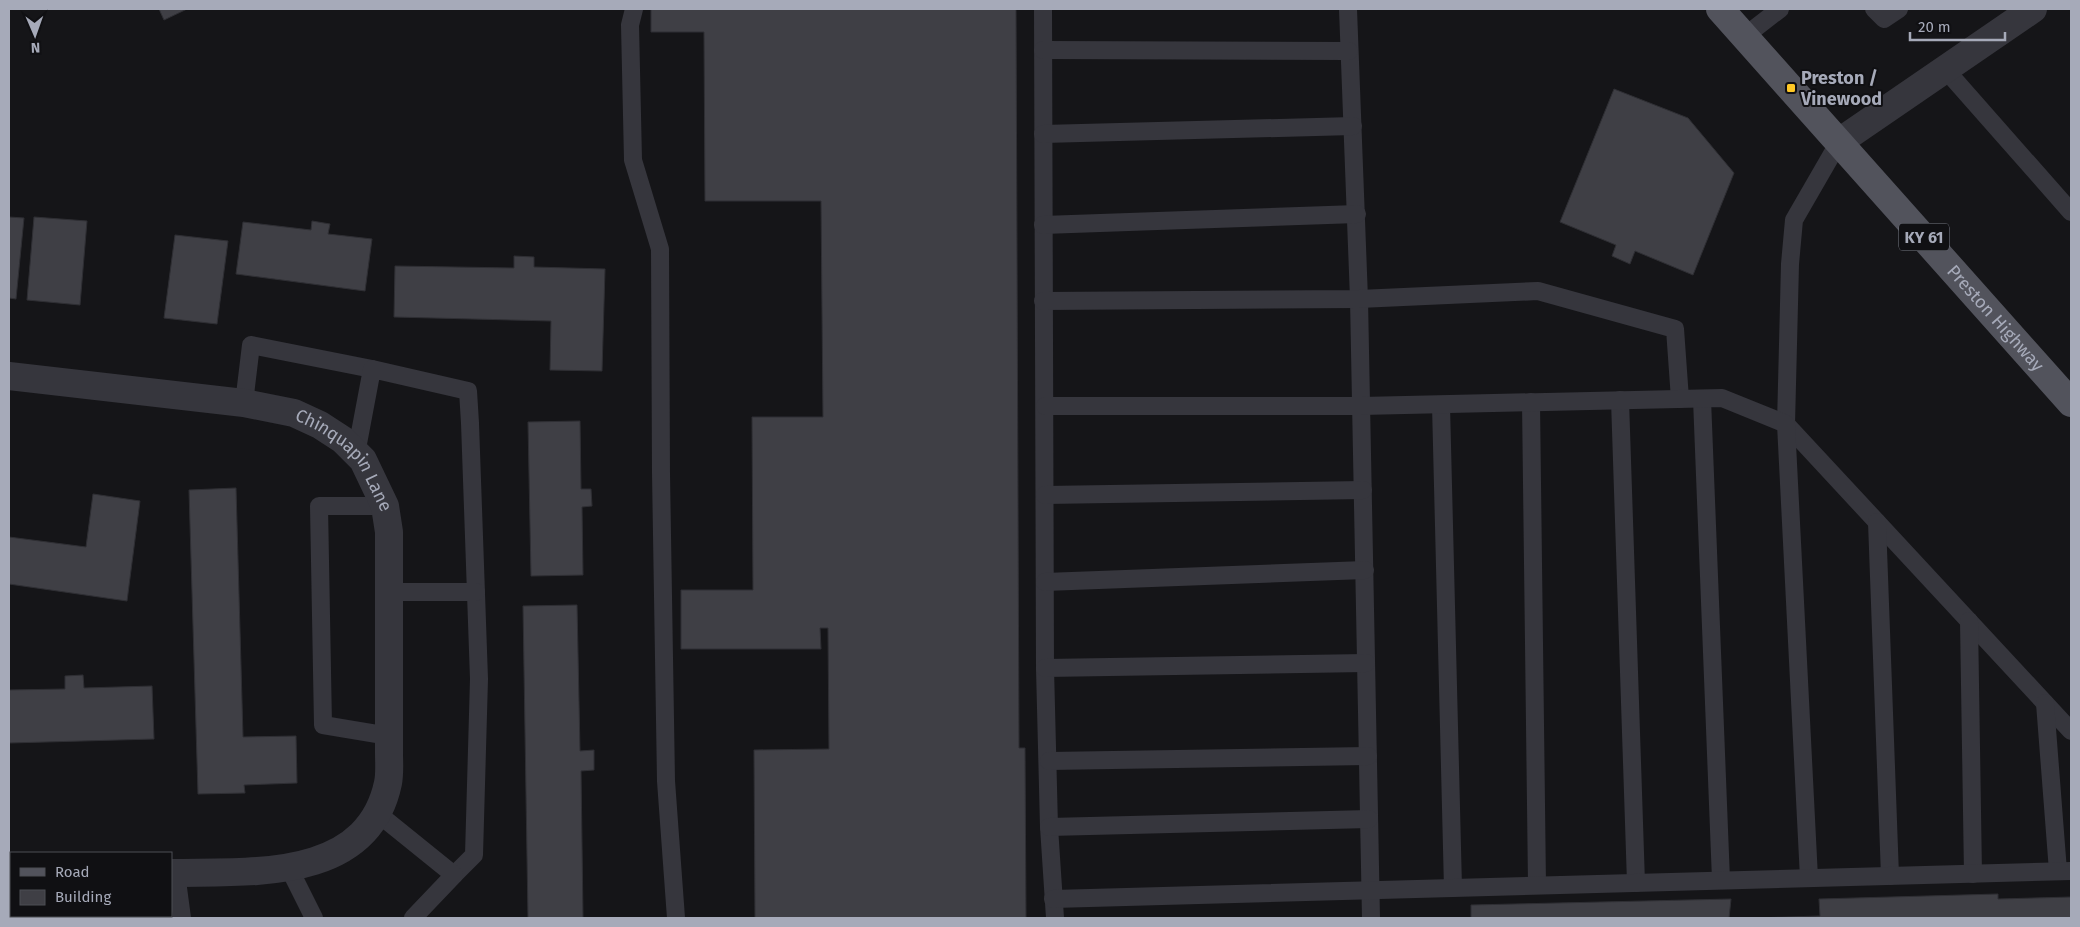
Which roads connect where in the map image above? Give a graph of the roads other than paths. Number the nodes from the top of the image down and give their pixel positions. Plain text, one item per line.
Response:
1 (634, 9) edge
2 (1043, 9) edge
3 (1348, 9) edge
4 (1720, 9) edge
5 (1780, 9) edge
6 (1874, 9) edge
7 (1898, 9) edge
8 (2029, 10) edge
9 (1745, 36) junction
10 (1043, 50) junction
11 (1349, 51) junction
12 (1946, 69) junction
13 (1353, 126) junction
14 (1043, 134) junction
15 (1839, 142) junction
16 (2071, 212) edge
17 (1357, 214) junction
18 (1043, 225) junction
19 (1359, 299) junction
20 (1044, 301) junction
21 (372, 369) junction
22 (9, 376) edge
23 (1680, 399) junction
24 (1702, 399) junction
25 (1620, 400) junction
26 (1531, 402) junction
27 (244, 403) junction
28 (2071, 403) edge
29 (1441, 404) junction
30 (1045, 406) junction
31 (1362, 406) junction
32 (1786, 424) junction
33 (356, 454) junction
34 (1363, 490) junction
35 (1045, 495) junction
36 (386, 506) junction
37 (1877, 522) junction
38 (1365, 570) junction
39 (1045, 582) junction
40 (389, 592) junction
41 (476, 592) junction
42 (1969, 621) junction
43 (1366, 663) junction
44 (1045, 668) junction
45 (2045, 703) junction
46 (2071, 731) edge
47 (389, 736) junction
48 (1368, 756) junction
49 (1049, 761) junction
50 (380, 806) junction
51 (1369, 819) junction
52 (1049, 827) junction
53 (289, 868) junction
54 (2065, 871) edge
55 (174, 873) edge
56 (1973, 874) junction
57 (454, 875) junction
58 (1890, 876) junction
59 (1809, 878) junction
60 (1721, 880) junction
61 (1636, 883) junction
62 (1537, 885) junction
63 (1453, 888) junction
64 (1371, 890) junction
65 (1054, 899) junction
66 (182, 918) edge
67 (314, 918) edge
68 (413, 918) edge
69 (676, 918) edge
70 (1054, 918) edge
71 (1371, 918) edge

1 - 69 lane
2 - 10 lane
3 - 11 lane
4 - 9 main road, Preston Highway / KY 61
5 - 9 lane
6 - 7 lane
8 - 12 street
9 - 15 main road, Preston Highway / KY 61
10 - 11 lane
10 - 14 lane
11 - 13 lane
12 - 15 street
12 - 16 lane
13 - 14 lane
13 - 17 lane
14 - 18 lane
15 - 28 main road, Preston Highway / KY 61
15 - 32 lane
17 - 18 lane
17 - 19 lane
18 - 20 lane
19 - 20 lane
19 - 23 lane
19 - 31 lane
20 - 30 lane
21 - 27 lane
21 - 33 lane
21 - 41 lane
22 - 27 street, Chinquapin Lane
23 - 24 lane
23 - 25 lane
24 - 32 lane
24 - 60 lane
25 - 26 lane
25 - 61 lane
26 - 29 lane
26 - 62 lane
27 - 33 street, Chinquapin Lane
29 - 31 lane
29 - 63 lane
30 - 31 lane
30 - 35 lane
31 - 34 lane
32 - 37 lane
32 - 59 lane
33 - 36 street, Chinquapin Lane
34 - 35 lane
34 - 38 lane
35 - 39 lane
36 - 40 street, Chinquapin Lane
36 - 47 lane
37 - 42 lane
37 - 58 lane
38 - 39 lane
38 - 43 lane
39 - 44 lane
40 - 41 lane
40 - 47 street, Chinquapin Lane
41 - 57 lane
42 - 45 lane
42 - 56 lane
43 - 44 lane
43 - 48 lane
44 - 49 lane
45 - 46 lane
45 - 54 lane
47 - 50 street, Chinquapin Lane
48 - 49 lane
48 - 51 lane
49 - 52 lane
50 - 53 street
50 - 57 lane
51 - 52 lane
51 - 64 lane
52 - 65 lane
53 - 55 street
53 - 67 lane
54 - 56 lane
55 - 66 lane
56 - 58 lane
57 - 68 lane
58 - 59 lane
59 - 60 lane
60 - 61 lane
61 - 62 lane
62 - 63 lane
63 - 64 lane
64 - 65 lane
64 - 71 lane
65 - 70 lane

